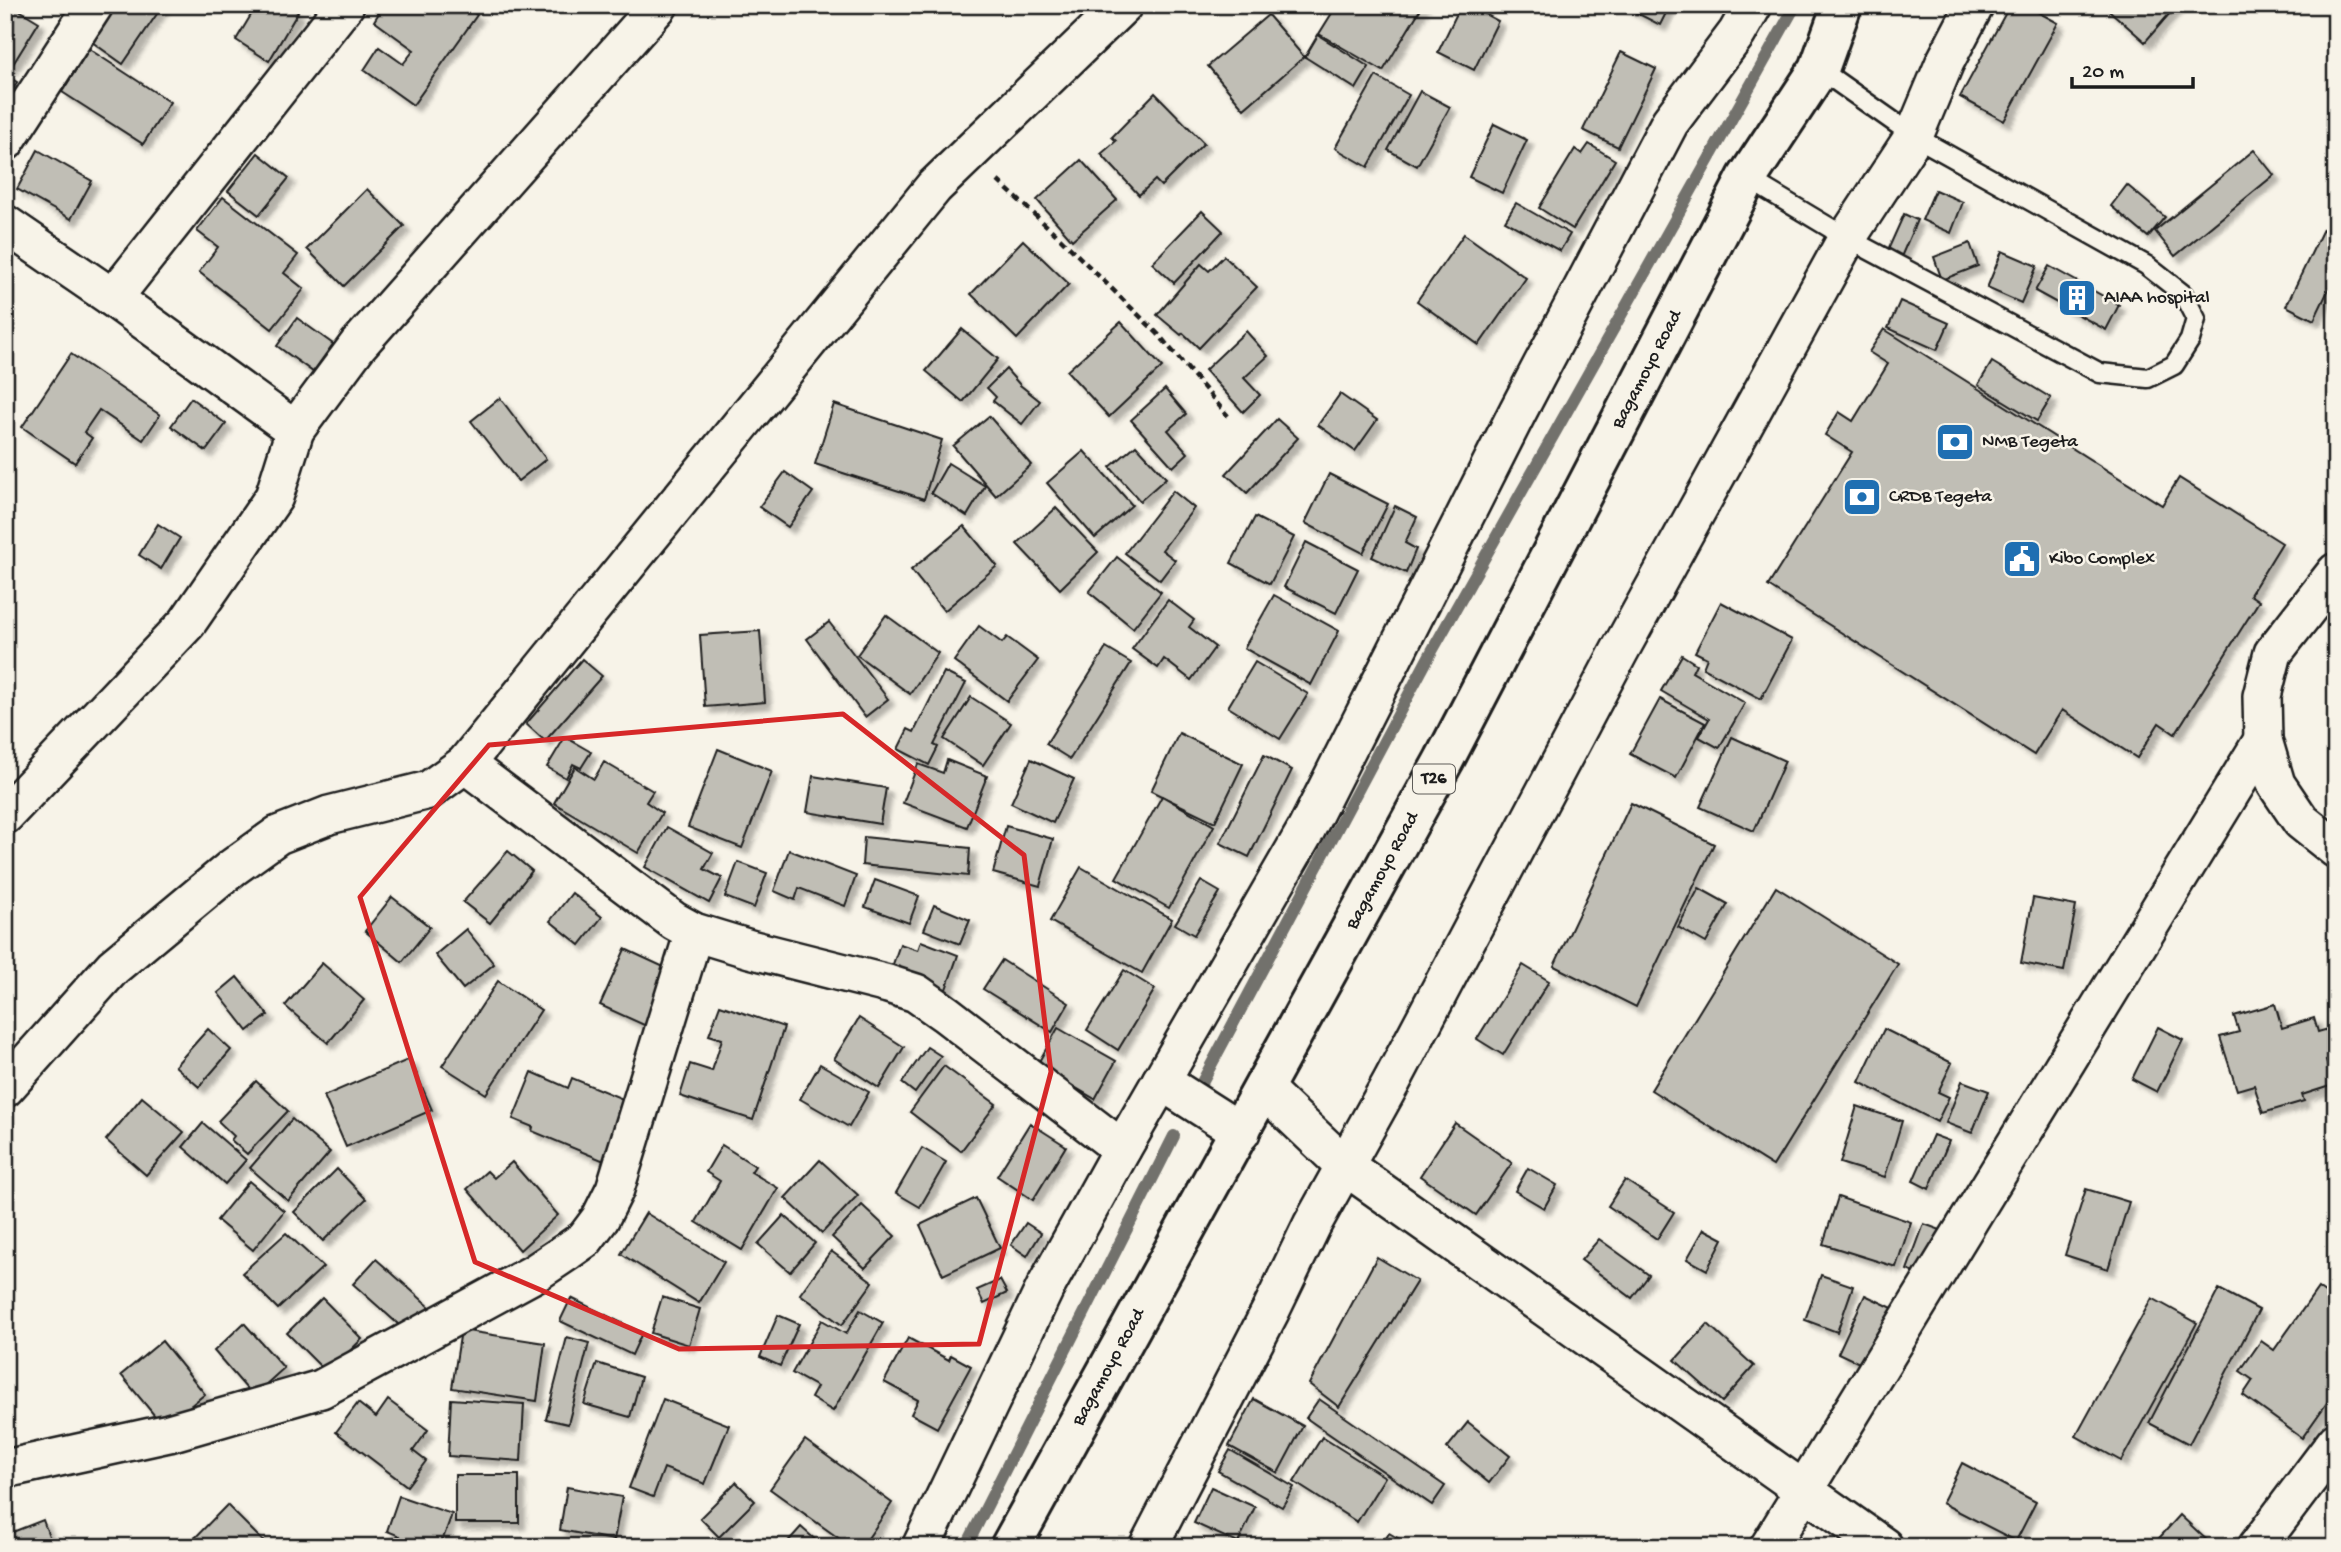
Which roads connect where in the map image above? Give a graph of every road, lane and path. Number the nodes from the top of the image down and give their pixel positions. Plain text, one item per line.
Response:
1 (94, 5) edge
2 (345, 5) edge
3 (659, 5) edge
4 (1124, 5) edge
5 (1754, 5) edge
6 (1975, 5) edge
7 (1841, 6) edge
8 (1819, 69) junction
9 (1914, 136) junction
10 (5, 142) edge
11 (968, 154) junction
12 (1747, 178) junction
13 (5, 224) edge
14 (1847, 238) junction
15 (113, 298) junction
16 (1227, 416) dead end
17 (295, 430) junction
18 (2336, 572) edge
19 (2263, 740) junction
20 (465, 764) junction
21 (5, 814) edge
22 (2336, 849) edge
23 (694, 932) junction
24 (1161, 1081) junction
25 (5, 1088) edge
26 (1264, 1089) junction
27 (1241, 1132) junction
28 (1122, 1149) junction
29 (1345, 1166) junction
30 (2336, 1443) edge
31 (5, 1469) edge
32 (1805, 1489) junction
33 (921, 1547) edge
34 (1010, 1547) edge
35 (1148, 1547) edge
36 (1769, 1547) edge
37 (1884, 1547) edge
38 (2258, 1547) edge

1 - 10 street
2 - 15 street
3 - 17 street
4 - 11 street
5 - 24 street
6 - 9 street
7 - 8 highway, Bagamoyo Road / T26
8 - 9 lane
8 - 12 highway, Bagamoyo Road / T26
9 - 14 street
9 - 14 lane
11 - 16 path
11 - 20 street
12 - 14 lane
12 - 26 highway, Bagamoyo Road / T26
13 - 15 street
14 - 29 street
15 - 17 street
17 - 21 street
18 - 19 street
19 - 22 street
19 - 32 street
20 - 23 street
20 - 25 street
23 - 28 street
23 - 31 street
24 - 27 street
24 - 28 street
26 - 27 highway, Bagamoyo Road / T26
26 - 29 street
27 - 34 highway, Bagamoyo Road / T26
28 - 33 street
29 - 32 street
29 - 35 street
30 - 38 street
32 - 36 street
32 - 37 street

